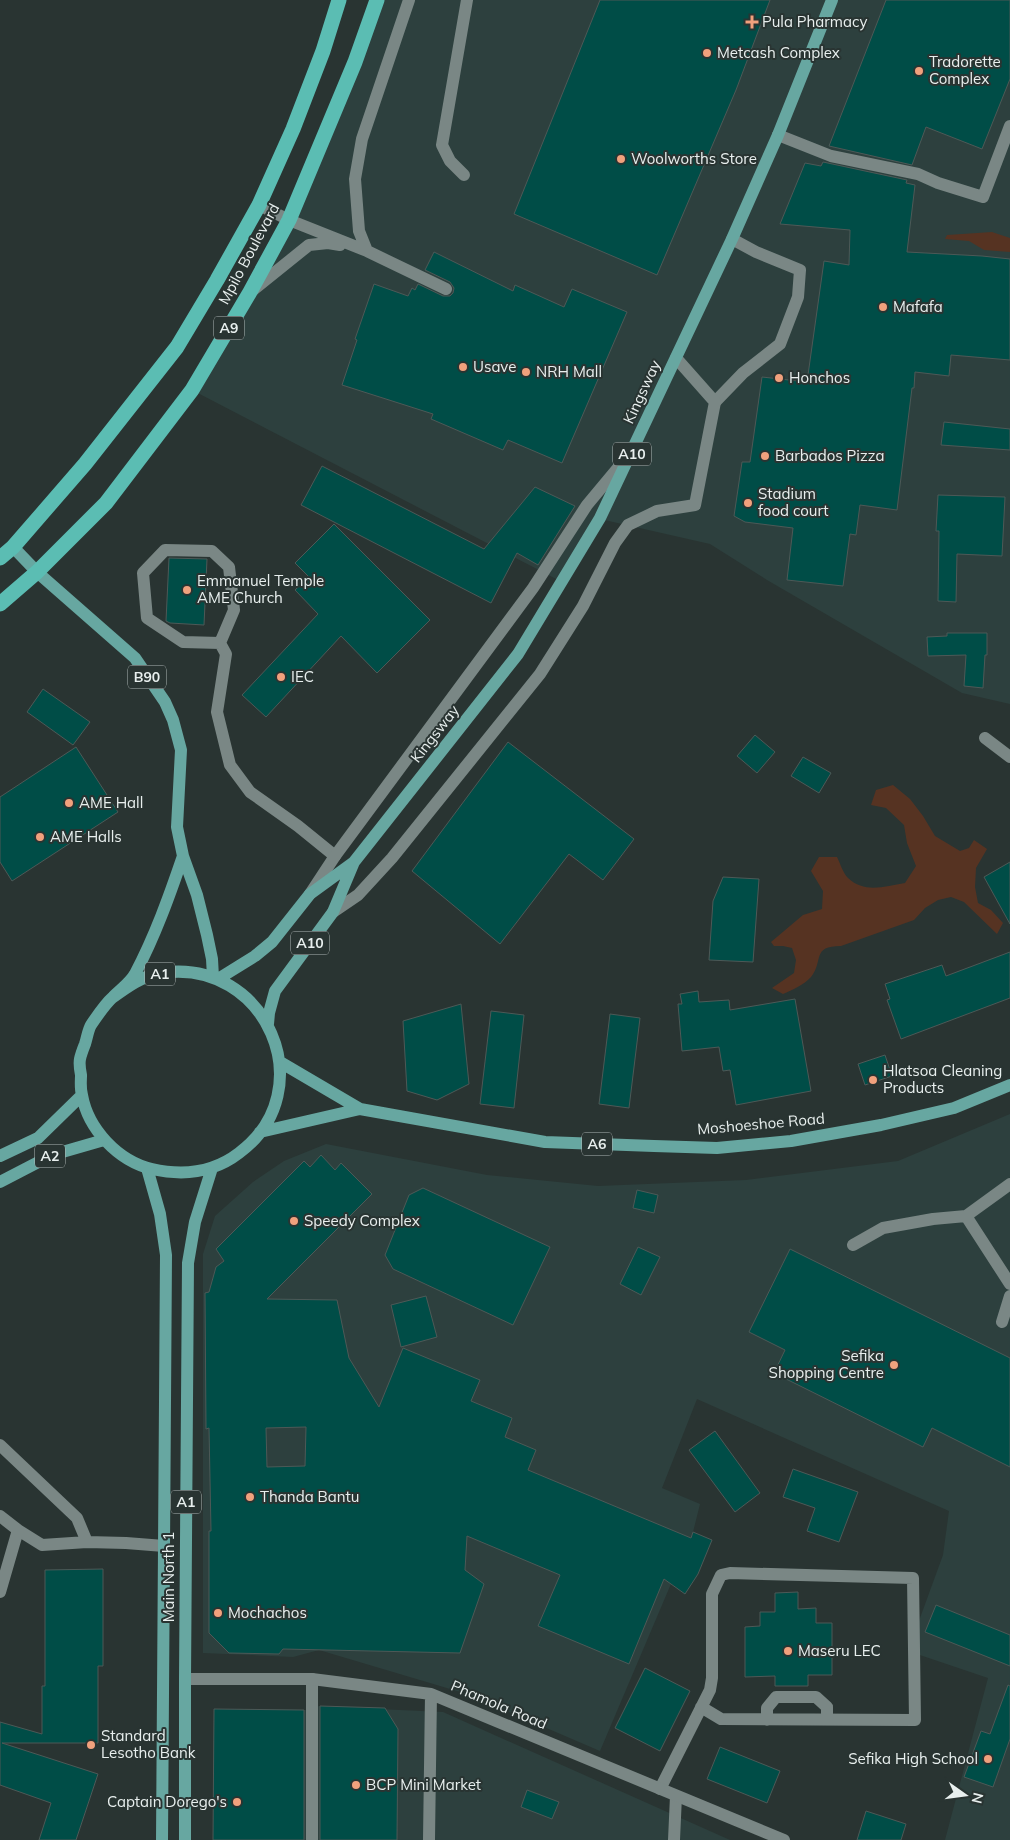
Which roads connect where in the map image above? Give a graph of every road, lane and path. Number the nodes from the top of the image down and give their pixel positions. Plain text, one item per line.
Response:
1 (339, 0) edge
2 (377, 0) edge
3 (409, 0) edge
4 (467, 0) edge
5 (832, 0) edge
6 (1010, 126) edge
7 (778, 134) junction
8 (464, 175) dead end
9 (259, 205) junction
10 (289, 220) junction
11 (732, 238) junction
12 (367, 251) junction
13 (446, 289) dead end
14 (250, 292) junction
15 (676, 358) junction
16 (715, 402) junction
17 (636, 444) junction
18 (12, 547) junction
19 (0, 558) edge
20 (37, 572) junction
21 (0, 604) edge
22 (220, 643) junction
23 (985, 738) dead end
24 (1010, 757) edge
25 (182, 856) junction
26 (335, 856) junction
27 (354, 862) junction
28 (310, 894) junction
29 (333, 912) junction
30 (216, 978) junction
31 (112, 998) junction
32 (268, 1024) junction
33 (280, 1062) junction
34 (1010, 1085) edge
35 (82, 1095) junction
36 (360, 1109) junction
37 (260, 1132) junction
38 (104, 1140) junction
39 (0, 1156) edge
40 (147, 1168) junction
41 (212, 1168) junction
42 (0, 1182) edge
43 (1010, 1184) edge
44 (966, 1216) junction
45 (853, 1246) dead end
46 (1010, 1284) edge
47 (1010, 1296) edge
48 (1002, 1322) dead end
49 (0, 1445) edge
50 (0, 1516) edge
51 (18, 1530) junction
52 (87, 1542) junction
53 (164, 1546) junction
54 (0, 1592) edge
55 (184, 1679) junction
56 (312, 1679) junction
57 (431, 1694) junction
58 (701, 1707) junction
59 (827, 1719) junction
60 (767, 1720) junction
61 (660, 1789) junction
62 (676, 1796) junction
63 (162, 1840) edge
64 (185, 1840) edge
65 (312, 1840) edge
66 (429, 1840) edge
67 (674, 1840) edge
68 (784, 1840) edge

1 - 9 highway, Mpilo Boulevard / A9
2 - 10 highway, Mpilo Boulevard / A9
3 - 12 street
4 - 8 street
5 - 7 main road, Kingsway / A10
6 - 7 street
7 - 11 main road, Kingsway / A10
9 - 10 street
9 - 18 highway, Mpilo Boulevard / A9
10 - 12 street
10 - 14 highway, Mpilo Boulevard / A9
11 - 15 main road, Kingsway / A10
11 - 16 street
12 - 13 street
12 - 14 street
14 - 20 highway, Mpilo Boulevard / A9
15 - 16 street
15 - 17 main road, Kingsway / A10
16 - 29 street
17 - 26 street
17 - 27 main road, Kingsway / A10
18 - 19 highway, Mpilo Boulevard / A9
18 - 20 main road, B90
20 - 21 highway, Mpilo Boulevard / A9
20 - 25 main road, B90
22 - 22 street
22 - 26 street
23 - 24 street
25 - 30 main road, B90
25 - 31 main road, B90
26 - 28 street
27 - 28 main road, Kingsway / A10
27 - 29 main road, Kingsway / A10
28 - 30 main road, Kingsway / A10
29 - 32 main road, Kingsway / A10
30 - 31 main road, A1
30 - 32 main road, A1
31 - 35 main road, A1
32 - 33 main road, A1
33 - 36 main road, Moshoeshoe Road / A6
33 - 37 main road, A1
34 - 36 main road, Moshoeshoe Road / A6
35 - 38 main road, A1
35 - 39 main road, A2
36 - 37 main road, Moshoeshoe Road / A6
37 - 41 main road, A1
38 - 40 main road, A1
38 - 42 main road, A2
40 - 41 main road, A1
40 - 53 main road, Main North 1 / A1
41 - 55 main road, Main North 1 / A1
43 - 44 street
44 - 45 street
44 - 46 street
47 - 48 street
49 - 52 street
50 - 51 street
51 - 52 street
51 - 54 street
52 - 53 street
53 - 63 main road, Main North 1 / A1
55 - 56 street, Phamola Road
55 - 64 main road, Main North 1 / A1
56 - 57 street, Phamola Road
56 - 65 street
57 - 61 street, Phamola Road
57 - 66 street
58 - 59 street
58 - 60 street
58 - 61 street
59 - 60 street
59 - 60 street
61 - 62 street, Phamola Road
62 - 67 street
62 - 68 street, Phamola Road

